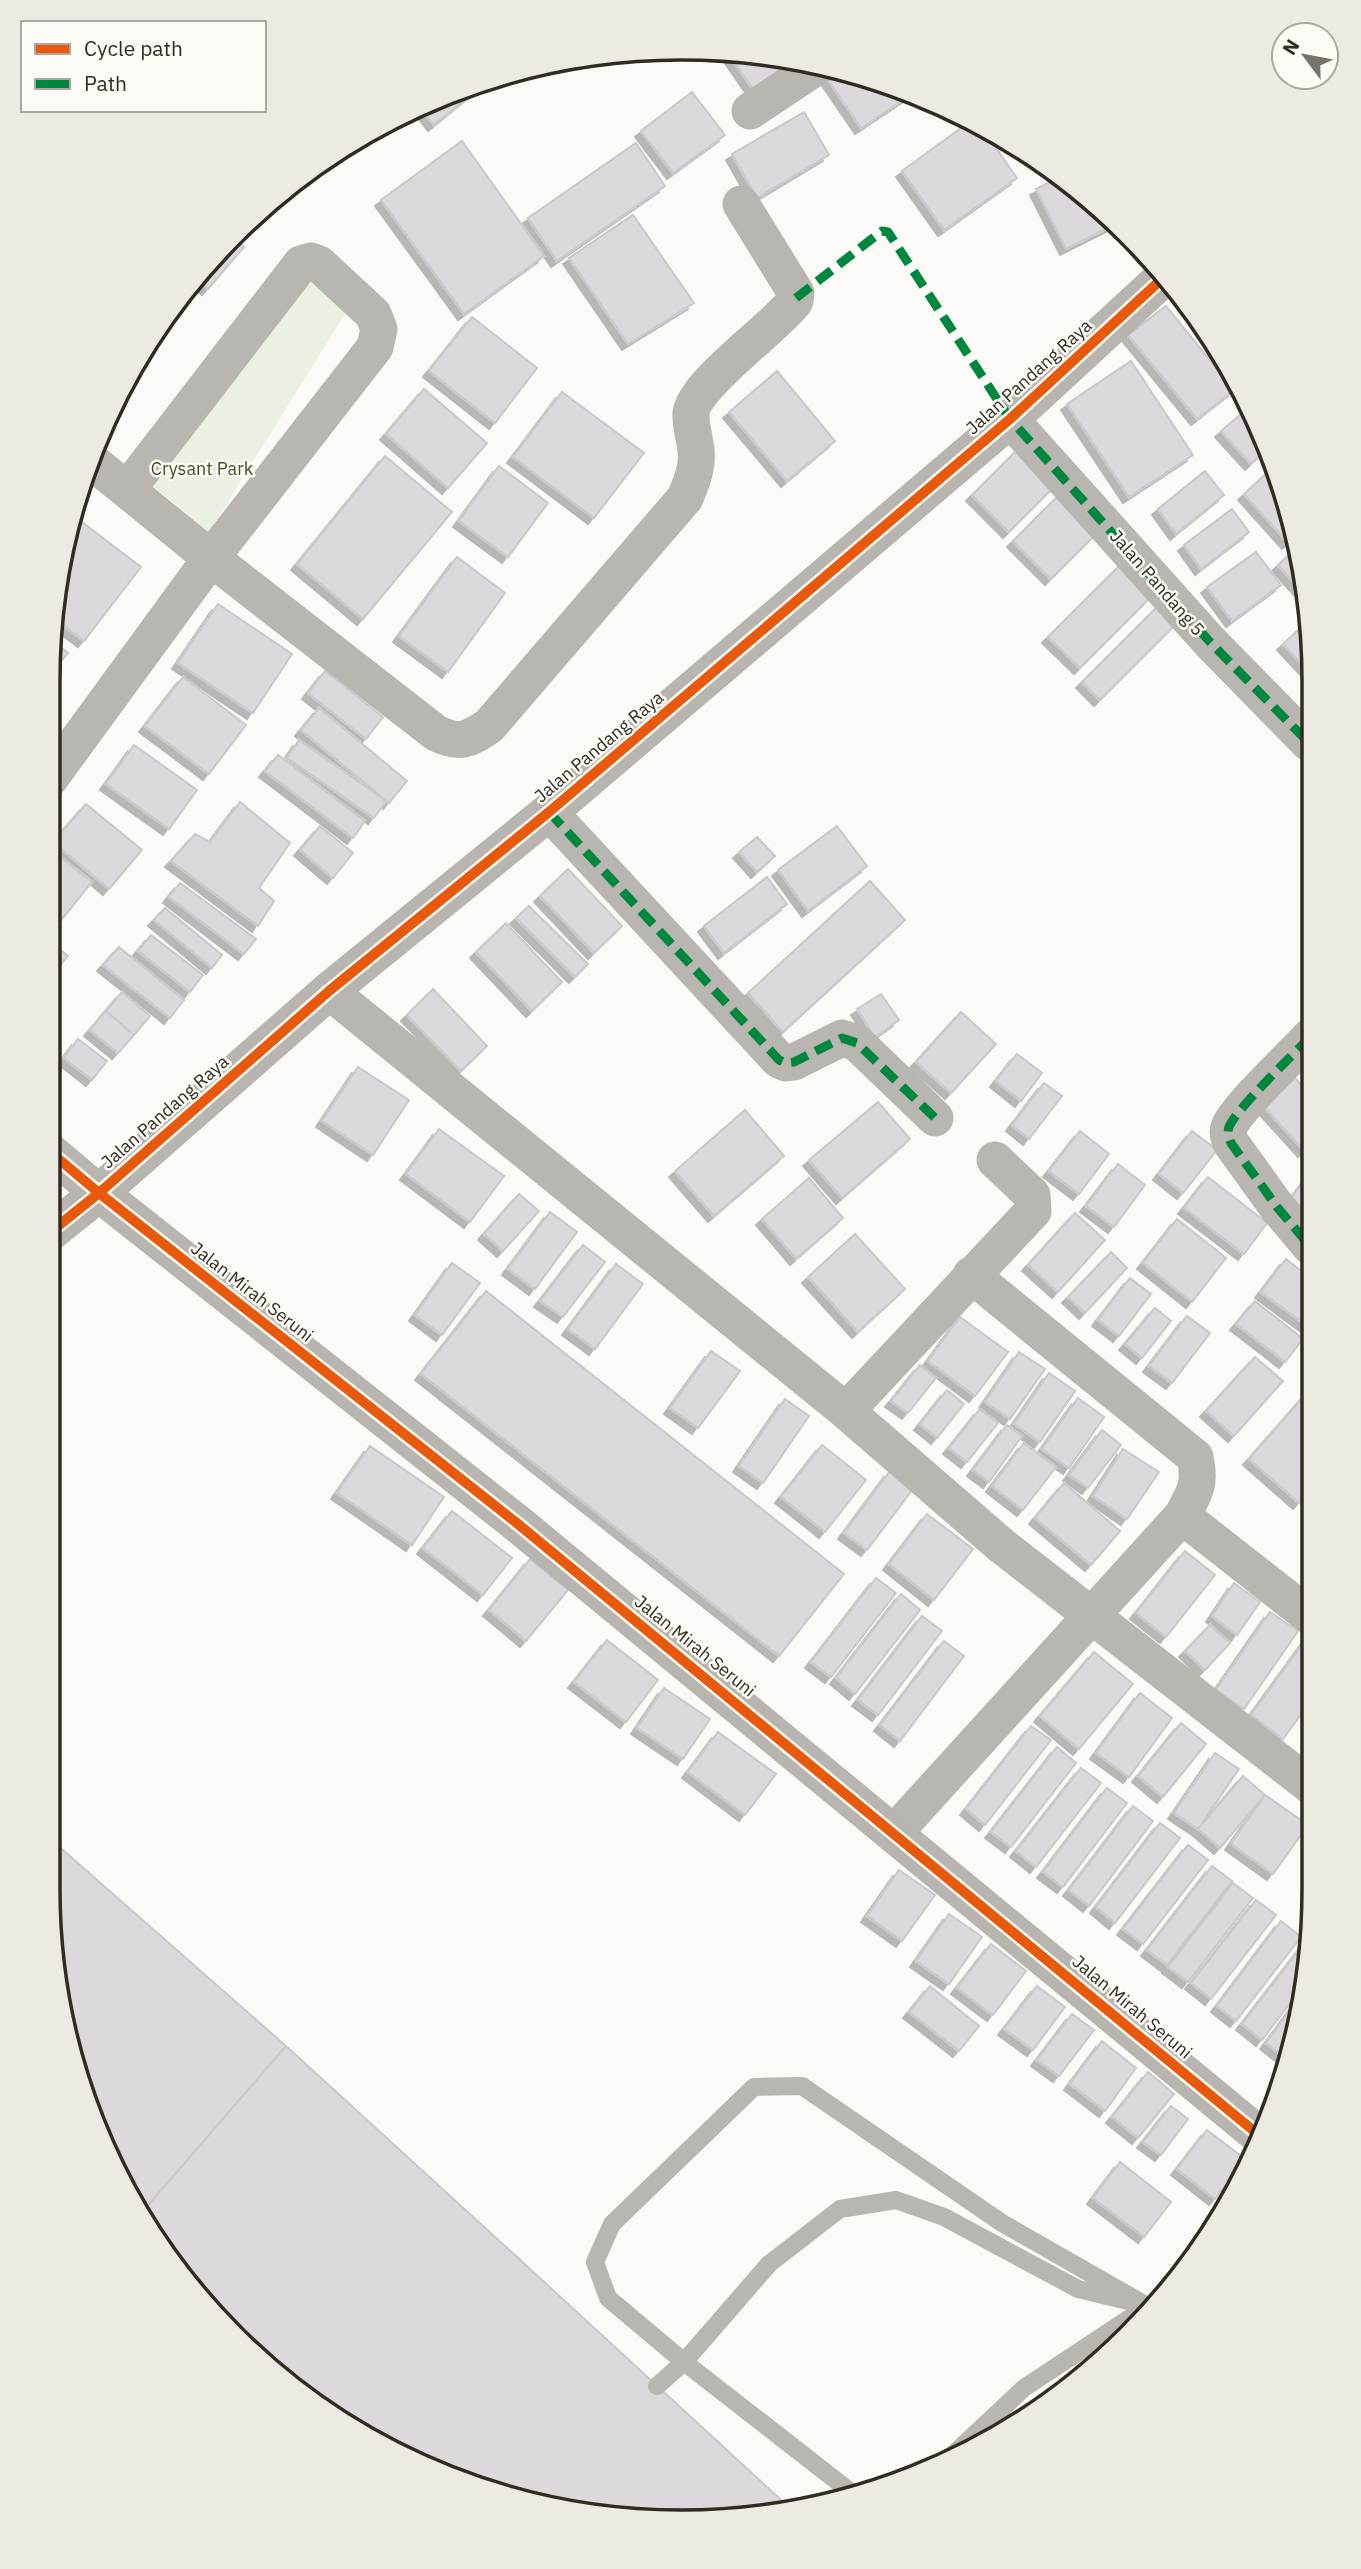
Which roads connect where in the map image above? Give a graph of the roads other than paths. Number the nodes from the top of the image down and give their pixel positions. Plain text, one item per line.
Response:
1 (808, 72) edge
2 (750, 111) dead end
3 (741, 204) dead end
4 (1157, 283) edge
5 (1010, 419) junction
6 (98, 466) edge
7 (127, 491) junction
8 (211, 558) junction
9 (1302, 736) edge
10 (60, 762) edge
11 (549, 813) junction
12 (329, 991) junction
13 (1302, 1046) edge
14 (935, 1118) dead end
15 (60, 1160) edge
16 (995, 1160) dead end
17 (99, 1193) junction
18 (60, 1224) edge
19 (1302, 1237) edge
20 (971, 1275) junction
21 (846, 1411) junction
22 (1182, 1516) junction
23 (1302, 1610) edge
24 (1091, 1616) junction
25 (1302, 1779) edge
26 (894, 1833) junction
27 (1253, 2129) edge
28 (1143, 2303) edge
29 (1141, 2304) edge
30 (1127, 2321) edge
31 (684, 2362) junction
32 (657, 2386) dead end
33 (974, 2435) edge
34 (844, 2487) edge

1 - 2 street
3 - 8 street
4 - 5 street, Jalan Pandang Raya
5 - 9 street, Jalan Pandang 5
5 - 11 street, Jalan Pandang Raya
6 - 7 street
7 - 8 street
7 - 8 street
8 - 10 street
11 - 12 street, Jalan Pandang Raya
11 - 14 street
12 - 17 street, Jalan Pandang Raya
12 - 21 street
13 - 19 street
15 - 17 street
16 - 20 street
17 - 18 street, Jalan Pandang Raya
17 - 26 street, Jalan Mirah Seruni
20 - 21 street
20 - 22 street
21 - 24 street
22 - 23 street
22 - 24 street
24 - 25 street
24 - 26 street
26 - 27 street, Jalan Mirah Seruni
28 - 31 lane
29 - 31 lane
30 - 33 lane
31 - 32 lane
31 - 34 lane

